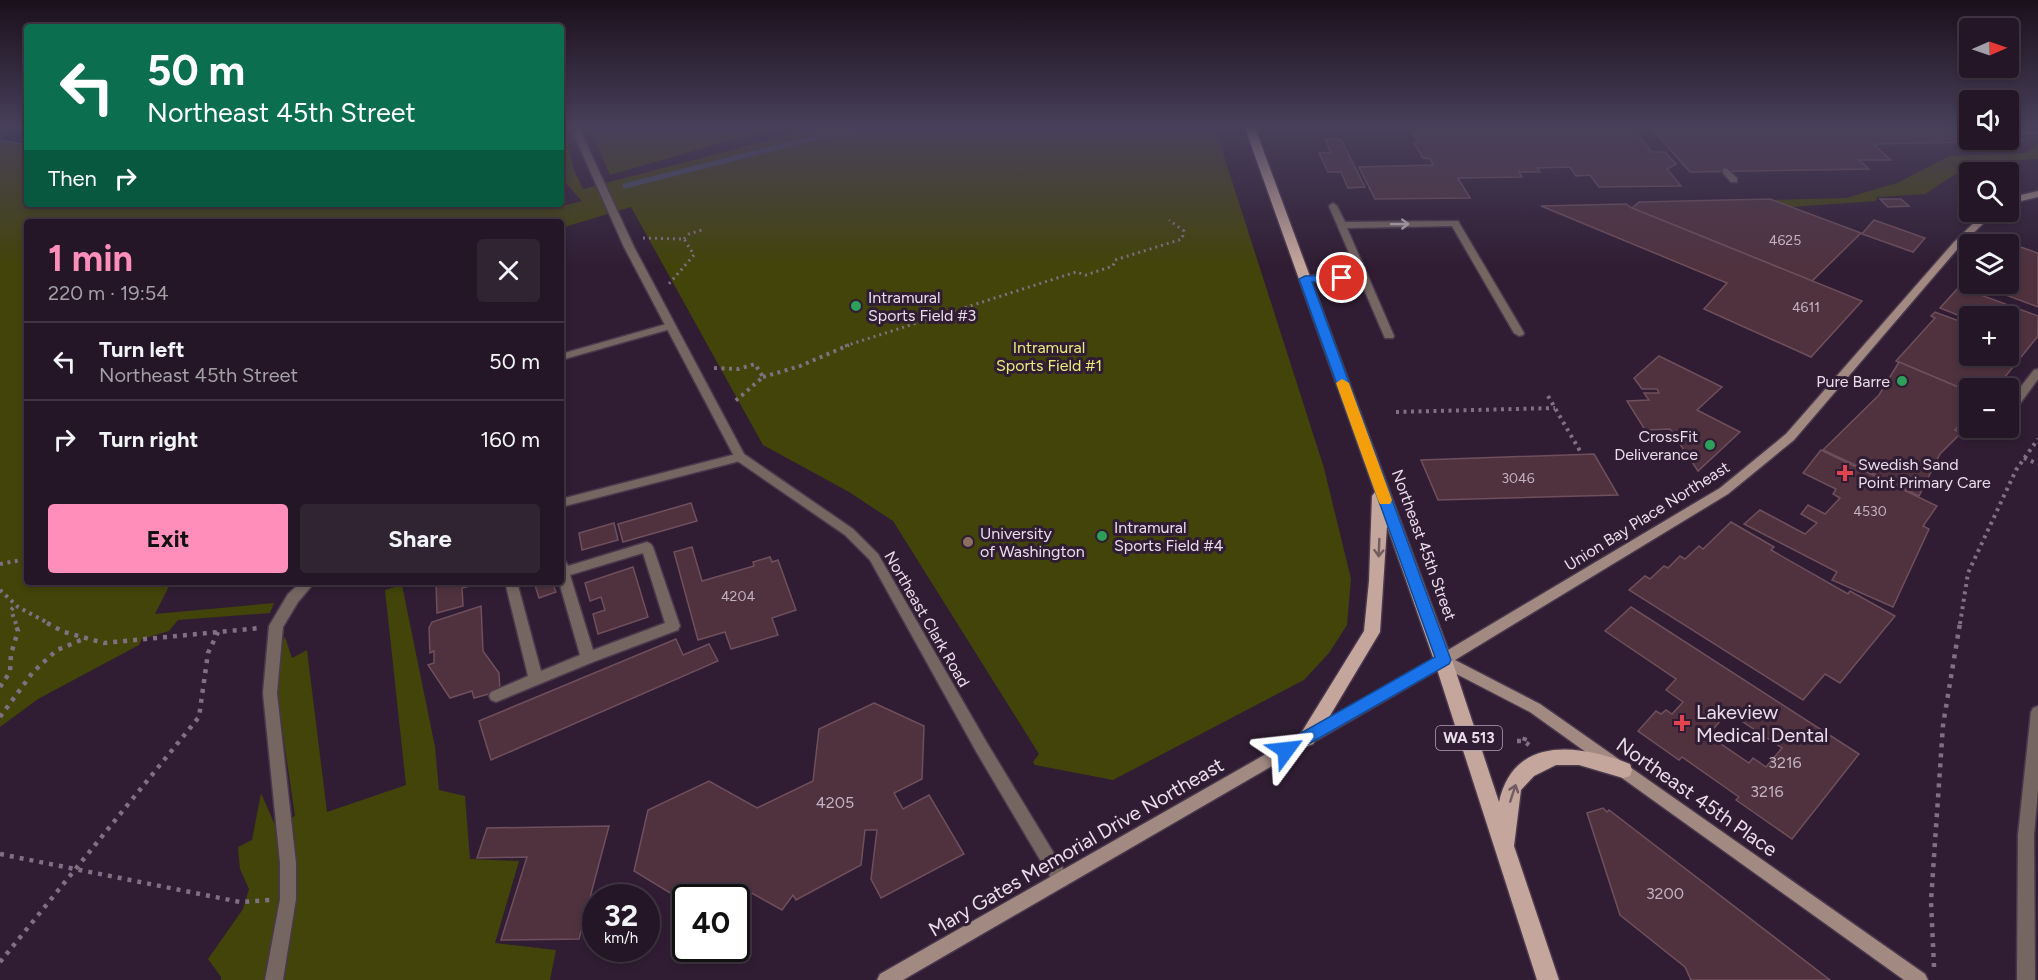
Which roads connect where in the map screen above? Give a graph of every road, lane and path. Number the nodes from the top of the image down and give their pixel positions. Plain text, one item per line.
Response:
1 (596, 174) edge
2 (1267, 174) edge
3 (1728, 174) edge
4 (1734, 180) dead end
5 (2038, 194) edge
6 (2019, 198) edge
7 (1333, 206) dead end
8 (1169, 220) dead end
9 (1980, 222) edge
10 (1342, 225) junction
11 (705, 229) dead end
12 (642, 238) dead end
13 (684, 239) junction
14 (1364, 278) junction
15 (1305, 279) junction
16 (668, 285) dead end
17 (670, 326) junction
18 (1520, 333) dead end
19 (1389, 336) dead end
20 (564, 356) edge
21 (714, 368) dead end
22 (2038, 372) edge
23 (763, 377) junction
24 (1548, 396) dead end
25 (2019, 397) edge
26 (733, 403) dead end
27 (1555, 408) junction
28 (1396, 412) dead end
29 (2038, 439) edge
30 (1580, 451) dead end
31 (741, 458) junction
32 (2024, 458) junction
33 (2038, 464) edge
34 (1381, 489) junction
35 (564, 502) edge
36 (24, 560) edge
37 (0, 564) edge
38 (564, 568) edge
39 (564, 576) edge
40 (306, 585) edge
41 (512, 585) edge
42 (0, 590) edge
43 (16, 604) junction
44 (276, 626) junction
45 (218, 632) junction
46 (86, 638) junction
47 (588, 658) junction
48 (1443, 660) junction
49 (536, 679) junction
50 (0, 687) edge
51 (496, 696) dead end
52 (2038, 712) edge
53 (0, 717) edge
54 (1527, 732) dead end
55 (1307, 738) junction
56 (1516, 741) dead end
57 (1623, 770) junction
58 (1505, 850) junction
59 (0, 854) edge
60 (76, 868) junction
61 (1061, 880) junction
62 (288, 899) junction
63 (0, 962) edge
64 (274, 980) edge
65 (886, 980) edge
66 (1548, 980) edge
67 (1919, 980) edge
68 (1934, 980) edge
69 (2025, 980) edge

1 - 17 street, Northeast Clark Road
2 - 15 main road, Northeast 45th Street / WA 513
3 - 4 street
5 - 6 main road
7 - 10 street
8 - 23 path
9 - 48 main road, Union Bay Place Northeast
10 - 14 street
10 -> 18 street
11 - 13 path
12 - 13 path
13 - 16 path
14 - 15 street
14 - 19 street
15 - 34 main road, Northeast 45th Street / WA 513
17 - 20 street
17 - 31 street, Northeast Clark Road
21 - 23 path
22 - 25 street
23 - 26 path
24 - 27 path
27 - 28 path
27 - 30 path
29 - 32 path
31 - 35 street
31 - 61 street, Northeast Clark Road
32 - 33 path
32 - 68 path
34 - 48 main road, Northeast 45th Street / WA 513
34 -> 55 main road
36 - 37 path
38 - 47 street
39 - 47 street
40 - 44 street
41 - 49 street
42 - 43 path
43 - 46 path
43 - 50 path
44 - 45 path
44 - 62 street
45 - 46 path
45 - 60 path
46 - 53 path
47 - 49 street
48 - 55 main road, Mary Gates Memorial Drive Northeast
48 - 57 main road, Northeast 45th Place
48 - 58 main road, Northeast 45th Street / WA 513
49 - 51 street
52 - 69 street
54 - 56 path
55 - 61 main road, Mary Gates Memorial Drive Northeast
58 -> 57 main road
57 - 67 main road, Northeast 45th Place
58 - 66 main road, Northeast 45th Street / WA 513
59 - 60 path
60 - 62 path
60 - 63 path
61 - 65 main road, Mary Gates Memorial Drive Northeast
62 - 64 street

